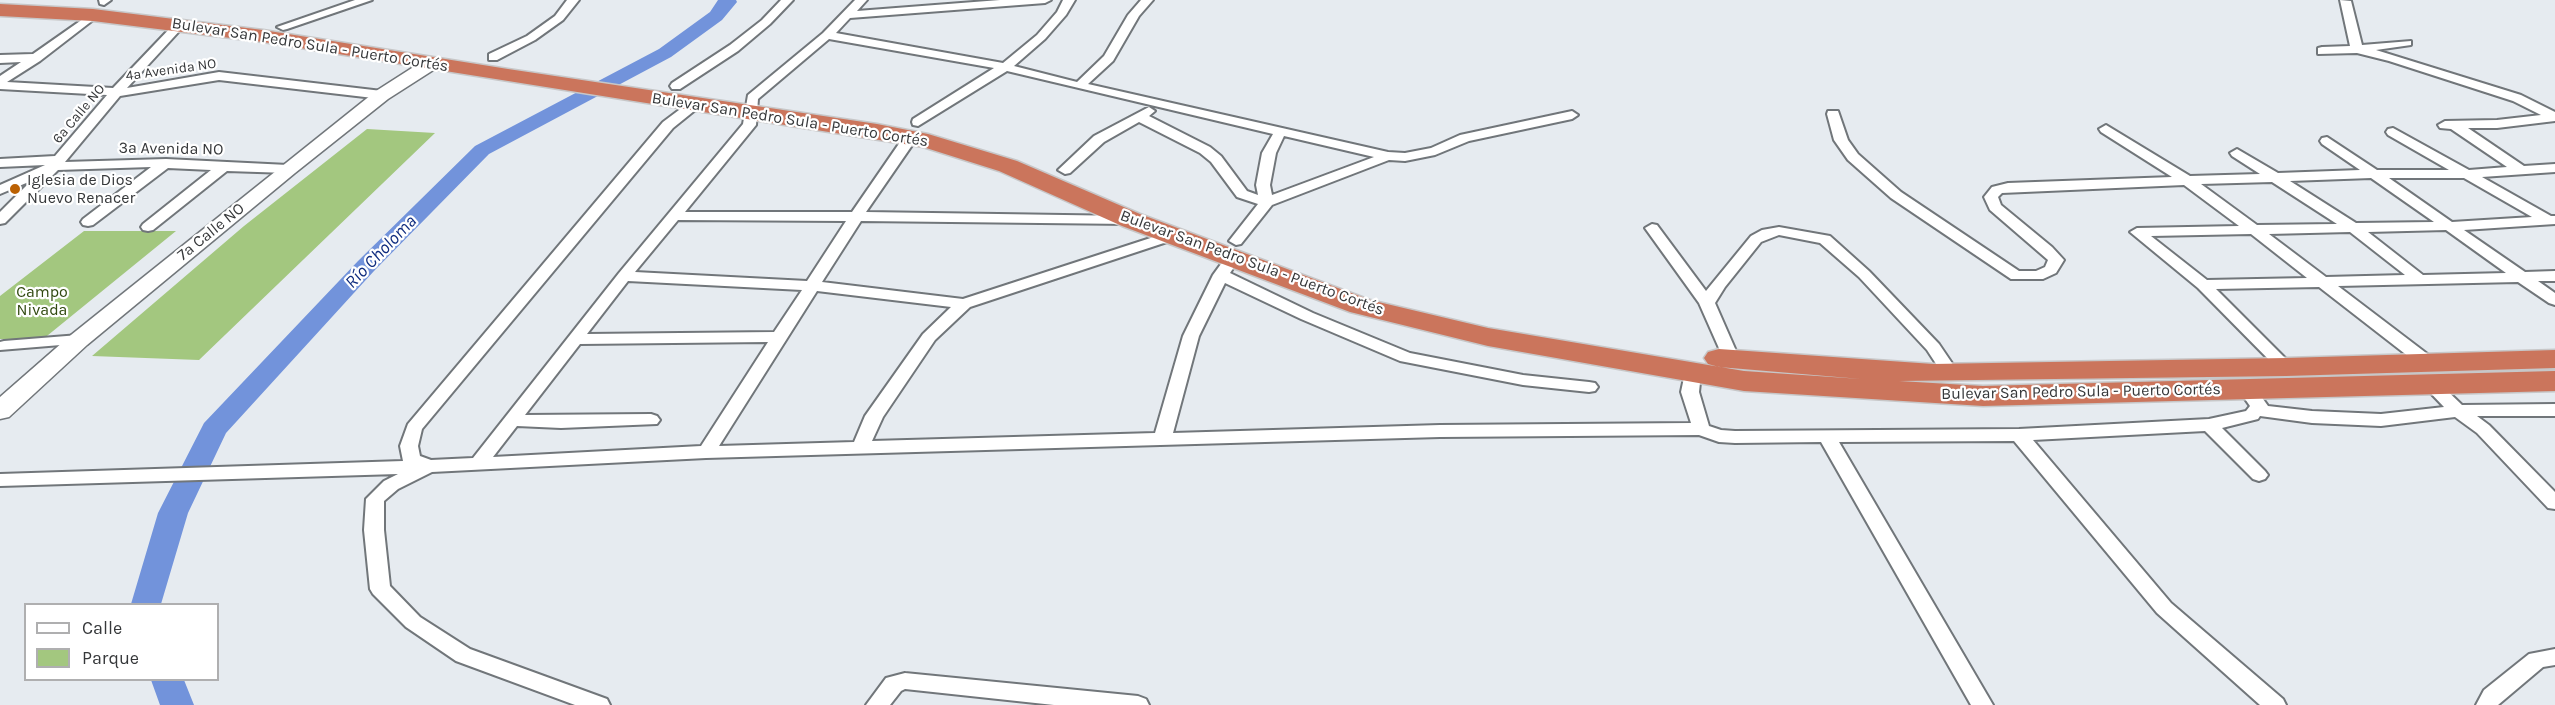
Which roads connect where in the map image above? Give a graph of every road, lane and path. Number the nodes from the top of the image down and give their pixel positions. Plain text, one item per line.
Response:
1 (366, 0) edge
2 (573, 0) edge
3 (787, 0) edge
4 (861, 0) edge
5 (1045, 0) edge
6 (1069, 0) edge
7 (1147, 0) edge
8 (2345, 1) edge
9 (97, 4) edge
10 (0, 10) edge
11 (844, 15) junction
12 (179, 25) junction
13 (283, 27) junction
14 (827, 35) junction
15 (2407, 43) dead end
16 (2357, 50) junction
17 (2322, 51) dead end
18 (493, 57) junction
19 (36, 58) junction
20 (0, 59) edge
21 (432, 63) junction
22 (1005, 67) junction
23 (0, 83) edge
24 (1079, 86) junction
25 (117, 92) junction
26 (671, 93) junction
27 (382, 95) junction
28 (751, 105) junction
29 (1160, 105) junction
30 (1833, 114) dead end
31 (1572, 115) dead end
32 (1140, 117) junction
33 (2555, 117) edge
34 (2106, 129) dead end
35 (914, 130) junction
36 (1280, 132) junction
37 (2393, 132) dead end
38 (2327, 141) dead end
39 (2237, 153) dead end
40 (1388, 156) junction
41 (0, 163) edge
42 (57, 163) junction
43 (166, 163) junction
44 (224, 166) junction
45 (2555, 168) edge
46 (288, 169) junction
47 (1065, 170) junction
48 (2522, 171) junction
49 (2376, 174) junction
50 (2470, 174) junction
51 (2277, 178) junction
52 (2188, 181) junction
53 (0, 190) edge
54 (1267, 202) junction
55 (673, 216) junction
56 (856, 217) junction
57 (0, 220) edge
58 (1131, 220) junction
59 (88, 222) dead end
60 (2553, 222) edge
61 (2451, 226) junction
62 (148, 227) dead end
63 (2352, 227) junction
64 (1652, 228) dead end
65 (2253, 229) junction
66 (1174, 235) junction
67 (1229, 258) junction
68 (624, 276) junction
69 (2555, 276) edge
70 (2524, 277) junction
71 (2419, 279) junction
72 (2324, 283) junction
73 (2202, 285) junction
74 (813, 286) junction
75 (2555, 300) edge
76 (1707, 303) junction
77 (964, 304) junction
78 (779, 337) junction
79 (576, 339) junction
80 (79, 340) junction
81 (4, 346) dead end
82 (2555, 359) edge
83 (1732, 360) junction
84 (2286, 368) junction
85 (1950, 372) junction
86 (1693, 373) junction
87 (2429, 373) junction
88 (2555, 381) edge
89 (1589, 387) dead end
90 (2252, 400) junction
91 (2555, 410) edge
92 (0, 411) edge
93 (2458, 411) junction
94 (514, 420) junction
95 (651, 420) dead end
96 (2209, 425) junction
97 (1701, 429) junction
98 (2019, 435) junction
99 (1827, 436) junction
100 (1162, 440) junction
101 (860, 449) junction
102 (706, 452) junction
103 (478, 464) junction
104 (429, 466) junction
105 (2259, 475) dead end
106 (0, 480) edge
107 (2555, 503) edge
108 (2555, 657) edge
109 (599, 705) edge
110 (877, 705) edge
111 (1138, 705) edge
112 (1982, 705) edge
113 (2275, 705) edge
114 (2487, 705) edge

1 - 13 street
2 - 18 street
3 - 26 street
4 - 11 street
5 - 11 street
6 - 22 street
7 - 24 street
8 - 16 street
9 - 10 highway, Bulevar San Pedro Sula - Puerto Cortés
9 - 12 highway, Bulevar San Pedro Sula - Puerto Cortés
9 - 13 highway, Bulevar San Pedro Sula - Puerto Cortés
9 - 19 street
11 - 14 street
12 - 21 highway, Bulevar San Pedro Sula - Puerto Cortés
12 - 25 street, 6a Calle NO
13 - 18 highway, Bulevar San Pedro Sula - Puerto Cortés
14 - 22 street
14 - 28 street
15 - 16 street
16 - 17 street
16 - 33 street
18 - 26 highway, Bulevar San Pedro Sula - Puerto Cortés
19 - 20 street
19 - 23 street
21 - 26 highway, Bulevar San Pedro Sula - Puerto Cortés
21 - 27 street, 7a Calle NO
22 - 24 street
22 - 35 street
23 - 25 street, 4a Avenida NO
24 - 29 street
25 - 27 street, 4a Avenida NO
25 - 42 street, 6a Calle NO
26 - 28 highway, Bulevar San Pedro Sula - Puerto Cortés
26 - 104 street
27 - 46 street, 7a Calle NO
28 - 35 highway, Bulevar San Pedro Sula - Puerto Cortés
28 - 55 street
29 - 32 street
29 - 36 street
30 - 52 street
31 - 40 street
32 - 47 street
32 - 54 street
33 - 48 street
34 - 52 street
35 - 47 highway, Bulevar San Pedro Sula - Puerto Cortés
35 - 56 street
35 - 58 highway, Bulevar San Pedro Sula - Puerto Cortés
36 - 40 street
36 - 54 street
37 - 50 street
38 - 49 street
39 - 51 street
40 - 54 street
41 - 42 street, 3a Avenida NO
42 - 43 street, 3a Avenida NO
42 - 53 street
42 - 57 street, 6a Calle NO
43 - 44 street, 3a Avenida NO
43 - 59 street
44 - 46 street, 3a Avenida NO
44 - 62 street
45 - 48 street
46 - 80 street, 7a Calle NO
47 - 67 highway, Bulevar San Pedro Sula - Puerto Cortés
48 - 50 street
49 - 50 street
49 - 51 street
49 - 61 street
50 - 60 street
51 - 52 street
51 - 63 street
52 - 65 street
54 - 67 street
55 - 56 street
55 - 68 street
56 - 58 street
56 - 74 street
58 - 66 highway, Bulevar San Pedro Sula - Puerto Cortés
60 - 61 street
61 - 63 street
61 - 70 street
63 - 65 street
63 - 71 street
64 - 76 street
65 - 72 street
65 - 73 street
66 - 67 highway, Bulevar San Pedro Sula - Puerto Cortés
66 - 77 street
67 - 83 highway, Bulevar San Pedro Sula - Puerto Cortés
67 - 86 highway, Bulevar San Pedro Sula - Puerto Cortés
67 - 89 street
67 - 100 street
68 - 74 street
68 - 79 street
69 - 70 street
70 - 71 street
70 - 75 street
71 - 72 street
72 - 73 street
72 - 87 street
73 - 84 street
74 - 77 street
74 - 78 street
76 - 83 street
76 - 85 street
77 - 101 street
78 - 79 street
78 - 102 street
79 - 94 street
80 - 81 street
80 - 92 street, 7a Calle NO
82 - 87 highway, Bulevar San Pedro Sula - Puerto Cortés
83 - 85 highway, Bulevar San Pedro Sula - Puerto Cortés
84 - 85 highway, Bulevar San Pedro Sula - Puerto Cortés
84 - 87 highway, Bulevar San Pedro Sula - Puerto Cortés
86 - 90 highway, Bulevar San Pedro Sula - Puerto Cortés
86 - 97 street
87 - 88 highway, Bulevar San Pedro Sula - Puerto Cortés
87 - 90 highway, Bulevar San Pedro Sula - Puerto Cortés
87 - 93 street
90 - 93 street
90 - 96 street
91 - 93 street
93 - 107 street
94 - 95 street
94 - 103 street
96 - 98 street
96 - 105 street
97 - 99 street
97 - 100 street
98 - 99 street
98 - 113 street
99 - 112 street
100 - 101 street
101 - 102 street
102 - 103 street
103 - 104 street
104 - 106 street
104 - 109 street
108 - 114 street
110 - 111 street

